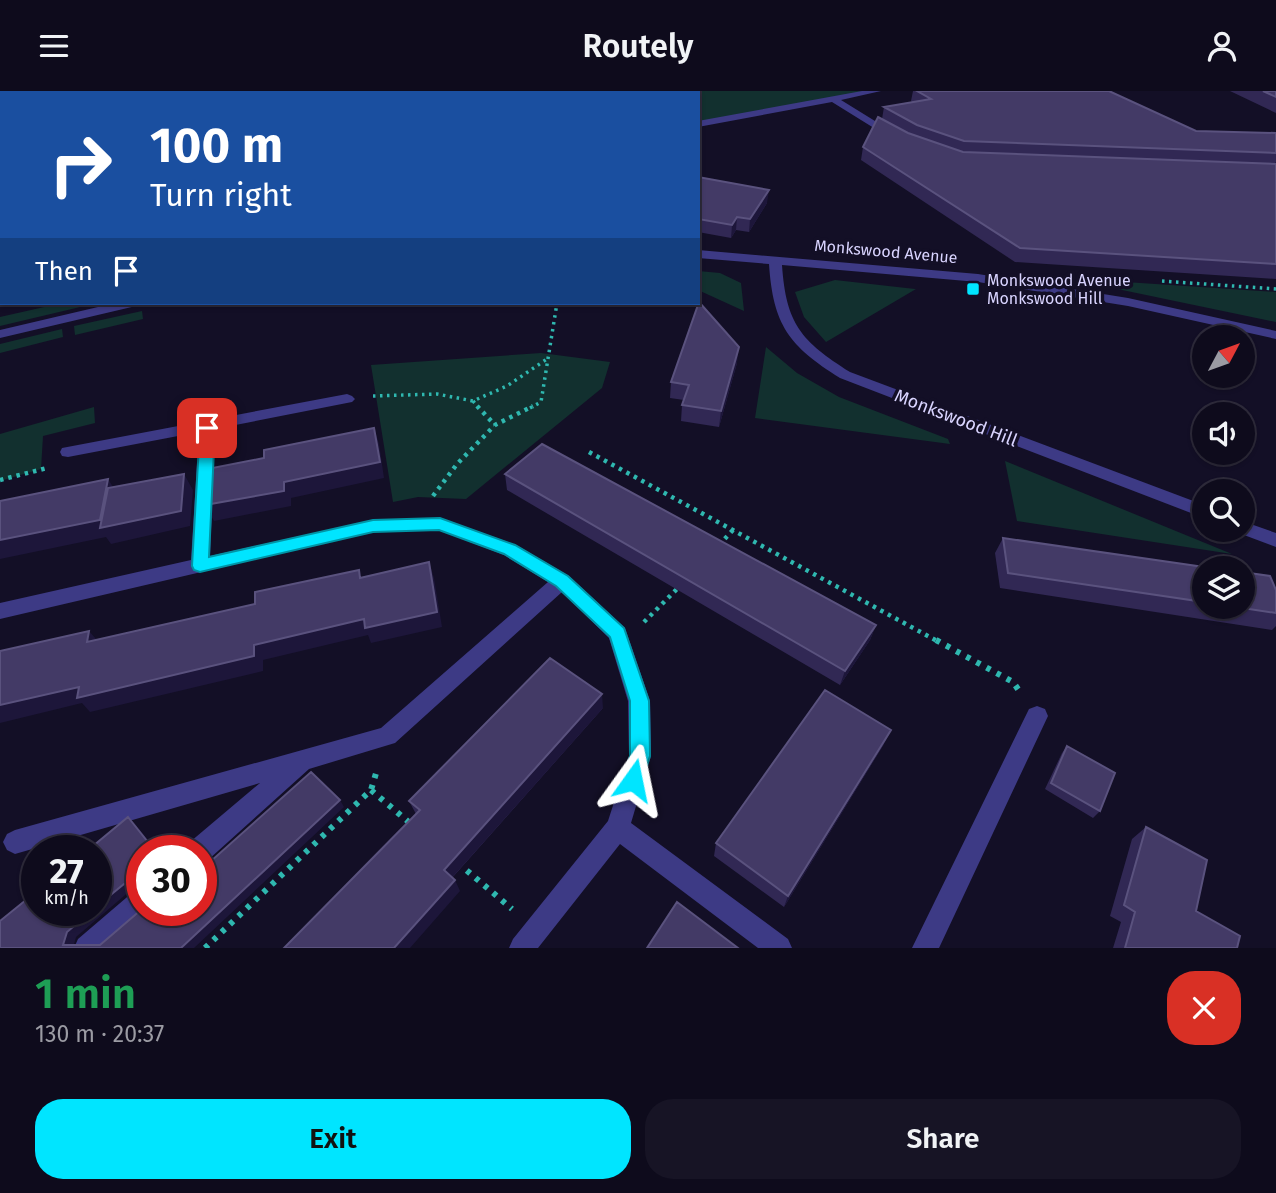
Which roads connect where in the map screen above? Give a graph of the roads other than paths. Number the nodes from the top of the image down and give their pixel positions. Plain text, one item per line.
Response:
1 (877, 91) edge
2 (833, 99) junction
3 (700, 124) edge
4 (906, 143) edge
5 (700, 254) edge
6 (775, 259) junction
7 (123, 305) edge
8 (0, 334) edge
9 (1276, 335) edge
10 (347, 399) road end
11 (207, 428) junction
12 (68, 452) road end
13 (1192, 507) edge
14 (1255, 532) edge
15 (1276, 540) edge
16 (200, 566) junction
17 (562, 581) junction
18 (0, 611) edge
19 (1037, 716) road end
20 (303, 760) junction
21 (618, 828) junction
22 (217, 835) edge
23 (15, 842) dead end
24 (126, 915) edge
25 (87, 948) edge
26 (522, 948) edge
27 (779, 948) edge
28 (925, 948) edge

1 - 2 street
2 - 3 street
2 - 4 street
5 - 6 street, Monkswood Avenue
6 - 9 street, Monkswood Avenue
6 - 13 street, Monkswood Hill
7 - 8 street
10 - 11 street
11 - 12 street
11 - 16 street
14 - 15 street
16 - 17 street
16 - 18 street
17 - 20 street
17 - 21 street
19 - 28 street
20 - 22 street
20 - 23 street
21 - 26 street
21 - 27 street
24 - 25 street

